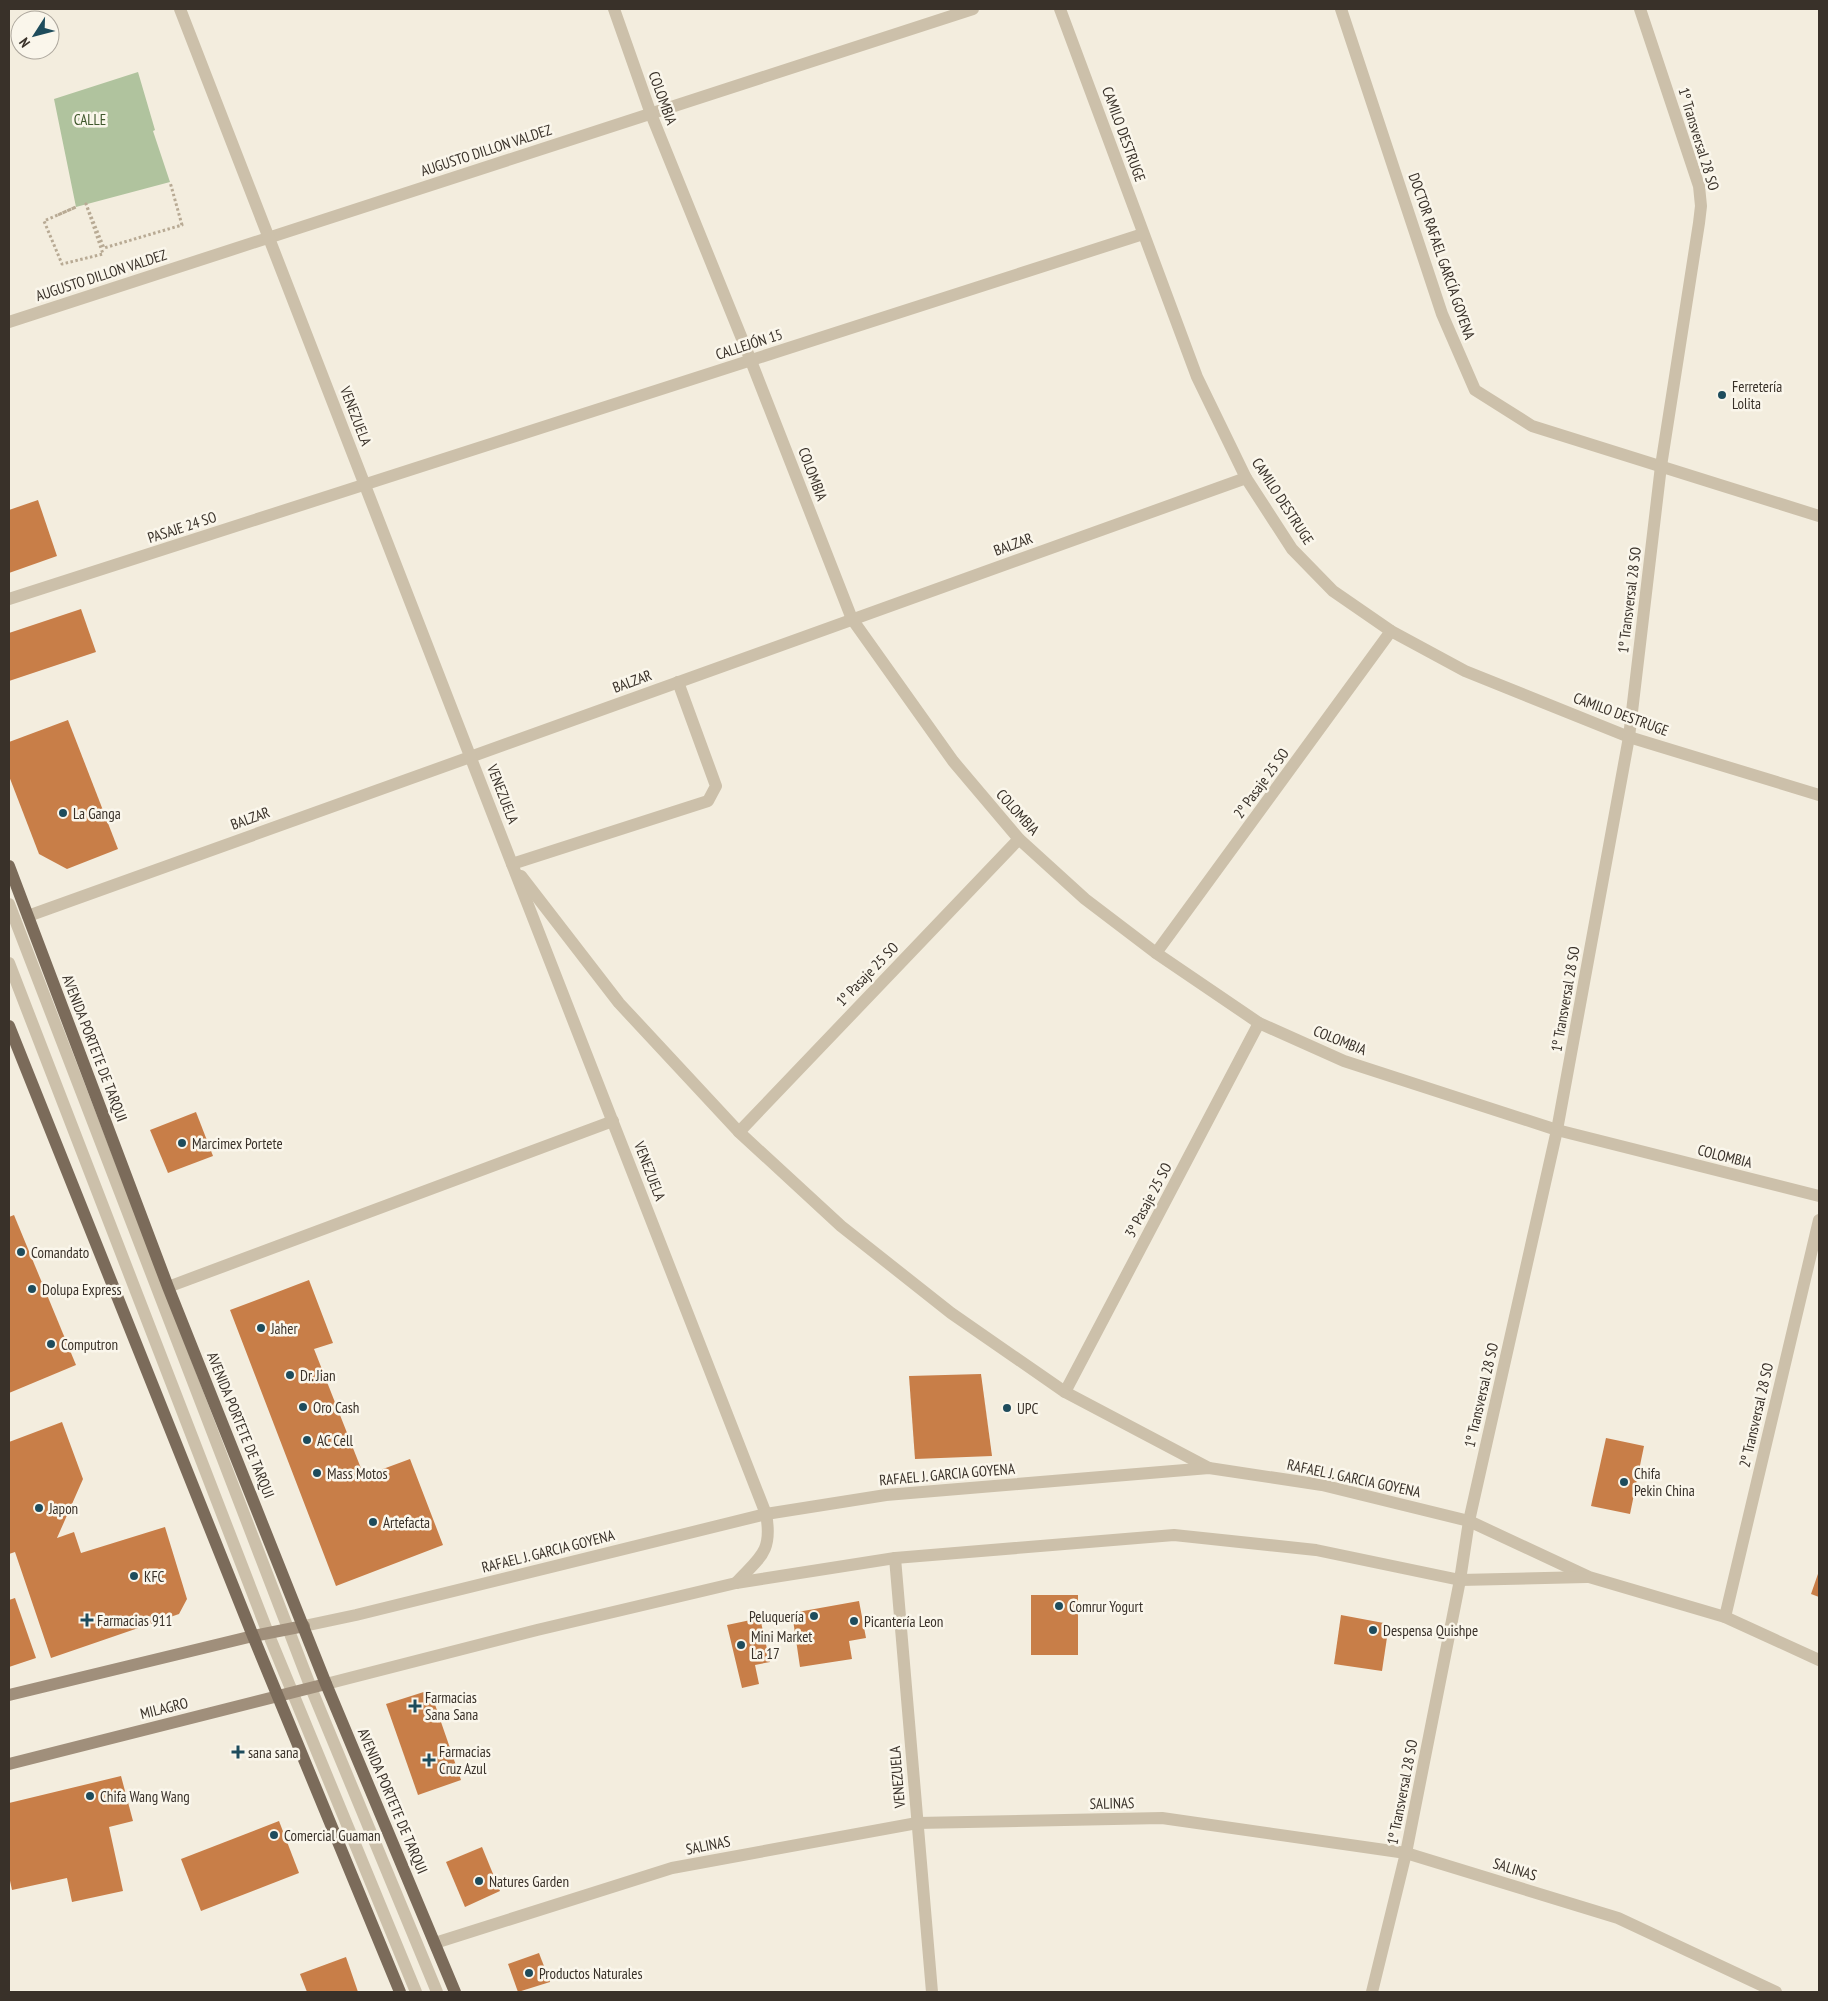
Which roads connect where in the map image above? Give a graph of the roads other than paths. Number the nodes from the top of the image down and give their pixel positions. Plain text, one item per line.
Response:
1 (180, 9) edge
2 (614, 9) edge
3 (973, 9) edge
4 (1060, 9) edge
5 (1341, 9) edge
6 (1640, 9) edge
7 (651, 114) junction
8 (1143, 234) junction
9 (269, 237) junction
10 (9, 322) edge
11 (751, 361) junction
12 (1661, 466) junction
13 (1246, 478) junction
14 (366, 486) junction
15 (1819, 516) edge
16 (9, 599) edge
17 (852, 619) junction
18 (1391, 631) junction
19 (678, 682) junction
20 (1628, 737) junction
21 (471, 756) junction
22 (1819, 795) edge
23 (1019, 839) junction
24 (512, 864) junction
25 (9, 866) edge
26 (9, 904) edge
27 (28, 916) junction
28 (1156, 953) junction
29 (9, 963) edge
30 (1259, 1023) junction
31 (9, 1026) edge
32 (613, 1121) junction
33 (1557, 1130) junction
34 (738, 1132) junction
35 (1819, 1196) edge
36 (1819, 1220) edge
37 (168, 1287) junction
38 (1065, 1392) junction
39 (1209, 1468) junction
40 (766, 1514) junction
41 (1469, 1521) junction
42 (895, 1558) junction
43 (1589, 1577) junction
44 (1460, 1580) junction
45 (736, 1583) junction
46 (1725, 1617) junction
47 (304, 1626) junction
48 (288, 1629) junction
49 (268, 1633) junction
50 (253, 1636) junction
51 (1819, 1660) edge
52 (326, 1684) junction
53 (311, 1688) junction
54 (292, 1692) junction
55 (9, 1695) edge
56 (278, 1696) junction
57 (9, 1764) edge
58 (917, 1823) junction
59 (1406, 1853) junction
60 (435, 1942) junction
61 (400, 1992) edge
62 (416, 1992) edge
63 (437, 1992) edge
64 (455, 1992) edge
65 (932, 1992) edge
66 (1372, 1992) edge
67 (1776, 1992) edge

1 - 9 street, VENEZUELA
2 - 7 street, COLOMBIA
3 - 7 street, AUGUSTO DILLON VALDEZ
4 - 8 street, CAMILO DESTRUGE
5 - 12 street, DOCTOR RAFAEL GARCÍA GOYENA
6 - 12 street, 1º Transversal 28 SO
7 - 9 street, AUGUSTO DILLON VALDEZ
7 - 11 street, COLOMBIA
8 - 11 street, CALLEJÓN 15
8 - 13 street, CAMILO DESTRUGE
9 - 10 street, AUGUSTO DILLON VALDEZ
9 - 14 street, VENEZUELA
11 - 14 street, CALLEJÓN 15
11 - 17 street, COLOMBIA
12 - 15 street, DOCTOR RAFAEL GARCÍA GOYENA
12 - 20 street, 1º Transversal 28 SO
13 - 17 street, BALZAR
13 - 18 street, CAMILO DESTRUGE
14 - 16 street, PASAJE 24 SO
14 - 21 street, VENEZUELA
17 - 19 street, BALZAR
17 - 23 street, COLOMBIA
18 - 20 street, CAMILO DESTRUGE
18 - 28 street, 2º Pasaje 25 SO
19 - 21 street, BALZAR
19 - 24 street
20 - 22 street, CAMILO DESTRUGE
20 - 33 street, 1º Transversal 28 SO
21 - 24 street, VENEZUELA
21 - 27 street, BALZAR
23 - 28 street, COLOMBIA
23 - 34 street, 1º Pasaje 25 SO
24 - 32 street, VENEZUELA
24 - 34 street
25 - 27 main road, AVENIDA PORTETE DE TARQUI
26 - 48 street, AVENIDA PORTETE DE TARQUI
27 - 37 main road, AVENIDA PORTETE DE TARQUI
28 - 30 street, COLOMBIA
29 - 49 street
30 - 33 street, COLOMBIA
30 - 38 street, 3º Pasaje 25 SO
31 - 50 main road
32 - 37 street
32 - 40 street, VENEZUELA
33 - 35 street, COLOMBIA
33 - 41 street, 1º Transversal 28 SO
34 - 38 street
36 - 46 street, 2º Transversal 28 SO
37 - 47 main road, AVENIDA PORTETE DE TARQUI
38 - 39 street
39 - 40 street, RAFAEL J. GARCIA GOYENA
39 - 41 street, RAFAEL J. GARCIA GOYENA
40 - 45 street, VENEZUELA
40 - 47 street, RAFAEL J. GARCIA GOYENA
41 - 43 street, RAFAEL J. GARCIA GOYENA
41 - 44 street, 1º Transversal 28 SO
42 - 44 street, RAFAEL J. GARCIA GOYENA
42 - 45 street, RAFAEL J. GARCIA GOYENA
42 - 58 street, VENEZUELA
43 - 44 street, RAFAEL J. GARCIA GOYENA
43 - 46 street, RAFAEL J. GARCIA GOYENA
44 - 59 street, 1º Transversal 28 SO
45 - 52 street, RAFAEL J. GARCIA GOYENA
46 - 51 street, RAFAEL J. GARCIA GOYENA
47 - 48 main road
47 - 52 main road, AVENIDA PORTETE DE TARQUI
48 - 49 main road
48 - 53 street, AVENIDA PORTETE DE TARQUI
49 - 50 main road
49 - 54 street
50 - 55 main road
50 - 56 main road
52 - 53 main road, MILAGRO
52 - 60 main road, AVENIDA PORTETE DE TARQUI
53 - 54 main road, MILAGRO
53 - 63 street, AVENIDA PORTETE DE TARQUI
54 - 56 main road, MILAGRO
54 - 62 street
56 - 57 main road, MILAGRO
56 - 61 main road
58 - 59 street, SALINAS
58 - 60 street, SALINAS
58 - 65 street, VENEZUELA
59 - 66 street, 1º Transversal 28 SO
59 - 67 street, SALINAS
60 - 64 main road, AVENIDA PORTETE DE TARQUI

